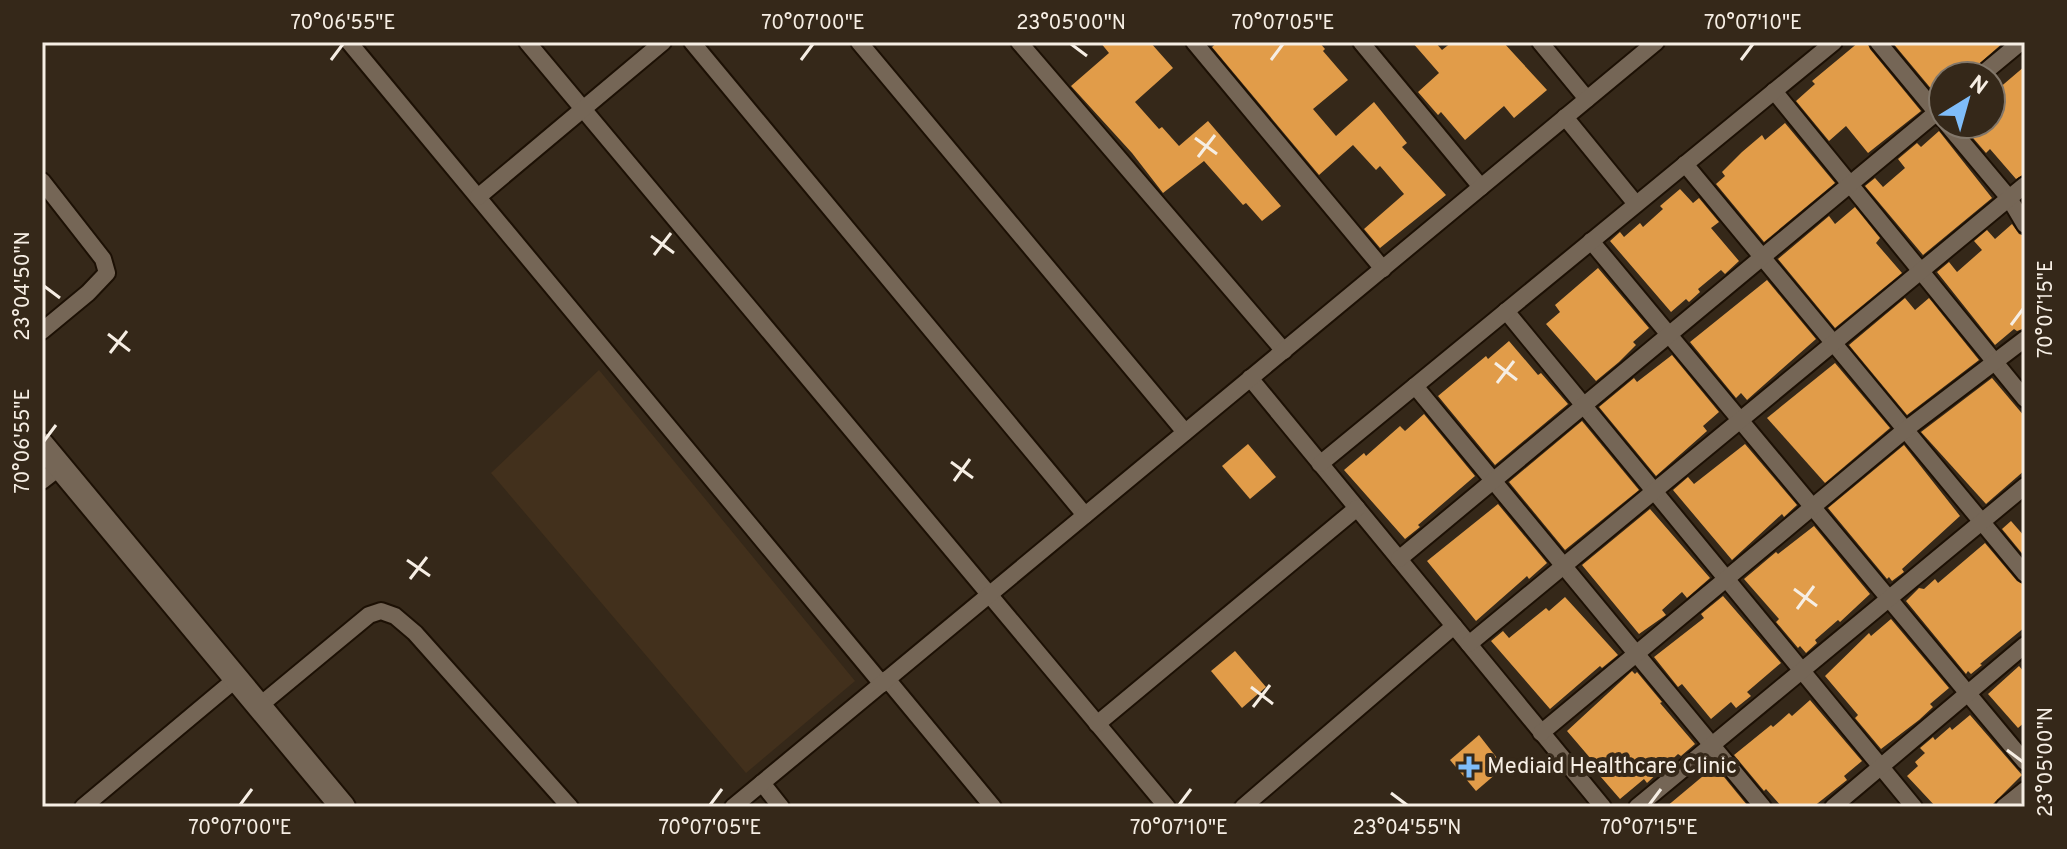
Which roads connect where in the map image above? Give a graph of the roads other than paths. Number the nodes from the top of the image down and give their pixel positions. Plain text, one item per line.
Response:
1 (349, 42) edge
2 (527, 42) edge
3 (663, 42) edge
4 (692, 42) edge
5 (859, 42) edge
6 (1019, 42) edge
7 (1194, 42) edge
8 (1361, 42) edge
9 (1540, 42) edge
10 (1656, 42) edge
11 (1834, 42) edge
12 (1878, 42) edge
13 (2021, 42) edge
14 (1999, 60) edge
15 (1774, 91) junction
16 (1587, 99) junction
17 (1927, 99) edge
18 (583, 109) junction
19 (1565, 117) junction
20 (1927, 127) edge
21 (1962, 140) edge
22 (1685, 164) junction
23 (42, 181) edge
24 (1850, 184) junction
25 (2025, 185) edge
26 (1481, 187) junction
27 (478, 197) junction
28 (2009, 198) junction
29 (1636, 204) junction
30 (2025, 225) edge
31 (1591, 241) junction
32 (1762, 257) junction
33 (1383, 269) junction
34 (1922, 270) junction
35 (1506, 311) junction
36 (42, 331) edge
37 (1669, 335) junction
38 (2025, 339) edge
39 (1834, 343) junction
40 (1284, 351) junction
41 (1994, 364) junction
42 (1250, 378) junction
43 (1415, 386) junction
44 (2025, 399) edge
45 (1584, 406) junction
46 (1740, 420) junction
47 (1905, 430) junction
48 (1185, 432) junction
49 (42, 445) edge
50 (1320, 464) junction
51 (51, 474) edge
52 (1493, 481) junction
53 (2025, 486) edge
54 (1654, 492) junction
55 (1812, 507) junction
56 (1357, 508) junction
57 (1085, 515) junction
58 (1982, 522) junction
59 (1399, 559) junction
60 (1564, 566) junction
61 (2025, 574) edge
62 (1726, 579) junction
63 (989, 595) junction
64 (1889, 599) junction
65 (1454, 626) junction
66 (1469, 644) junction
67 (2025, 645) edge
68 (1636, 654) junction
69 (1802, 671) junction
70 (236, 679) junction
71 (884, 682) junction
72 (1968, 693) junction
73 (259, 706) junction
74 (1097, 724) junction
75 (1541, 733) junction
76 (1712, 745) junction
77 (2025, 762) edge
78 (1881, 767) junction
79 (762, 783) junction
80 (2025, 790) edge
81 (83, 807) edge
82 (343, 807) edge
83 (570, 807) edge
84 (733, 807) edge
85 (781, 807) edge
86 (993, 807) edge
87 (1167, 807) edge
88 (1243, 807) edge
89 (1603, 807) edge
90 (1637, 807) edge
91 (1763, 807) edge
92 (1833, 807) edge
93 (1914, 807) edge
94 (2004, 807) edge

1 - 27 street
2 - 18 street
3 - 18 street
4 - 57 street
5 - 48 street
6 - 40 street
7 - 33 street
8 - 26 street
9 - 16 street
10 - 16 street
11 - 15 street
12 - 17 street
13 - 14 street
15 - 22 street
15 - 24 street
16 - 19 street
18 - 27 street
18 - 63 street
19 - 26 street
19 - 29 street
20 - 24 street
21 - 28 street
22 - 29 street
22 - 32 street
23 - 36 street
24 - 32 street
24 - 34 street
25 - 28 street
26 - 33 street
27 - 71 street
28 - 30 street
28 - 34 street
29 - 31 street
31 - 35 street
31 - 37 street
32 - 37 street
32 - 39 street
33 - 40 street
34 - 39 street
34 - 41 street
35 - 43 street
35 - 45 street
37 - 45 street
37 - 46 street
38 - 41 street
39 - 46 street
39 - 47 street
40 - 42 street
41 - 44 street
41 - 47 street
42 - 48 street
42 - 50 street
43 - 50 street
43 - 52 street
45 - 52 street
45 - 54 street
46 - 54 street
46 - 55 street
47 - 55 street
47 - 58 street
48 - 57 street
49 - 51 street
50 - 56 street
51 - 70 street
52 - 59 street
52 - 60 street
53 - 58 street
54 - 60 street
54 - 62 street
55 - 62 street
55 - 64 street
56 - 59 street
56 - 74 street
57 - 63 street
58 - 61 street
58 - 64 street
59 - 65 street
60 - 66 street
60 - 68 street
62 - 68 street
62 - 69 street
63 - 71 street
63 - 74 street
64 - 69 street
64 - 72 street
65 - 66 street
65 - 88 street
66 - 75 street
67 - 72 street
68 - 75 street
68 - 76 street
69 - 76 street
69 - 78 street
70 - 73 street
70 - 81 street
71 - 79 street
71 - 86 street
72 - 77 street
72 - 78 street
73 - 82 street
73 - 83 street
74 - 87 street
75 - 89 street
76 - 90 street
76 - 91 street
78 - 92 street
78 - 93 street
79 - 84 street
79 - 85 street
80 - 94 street

